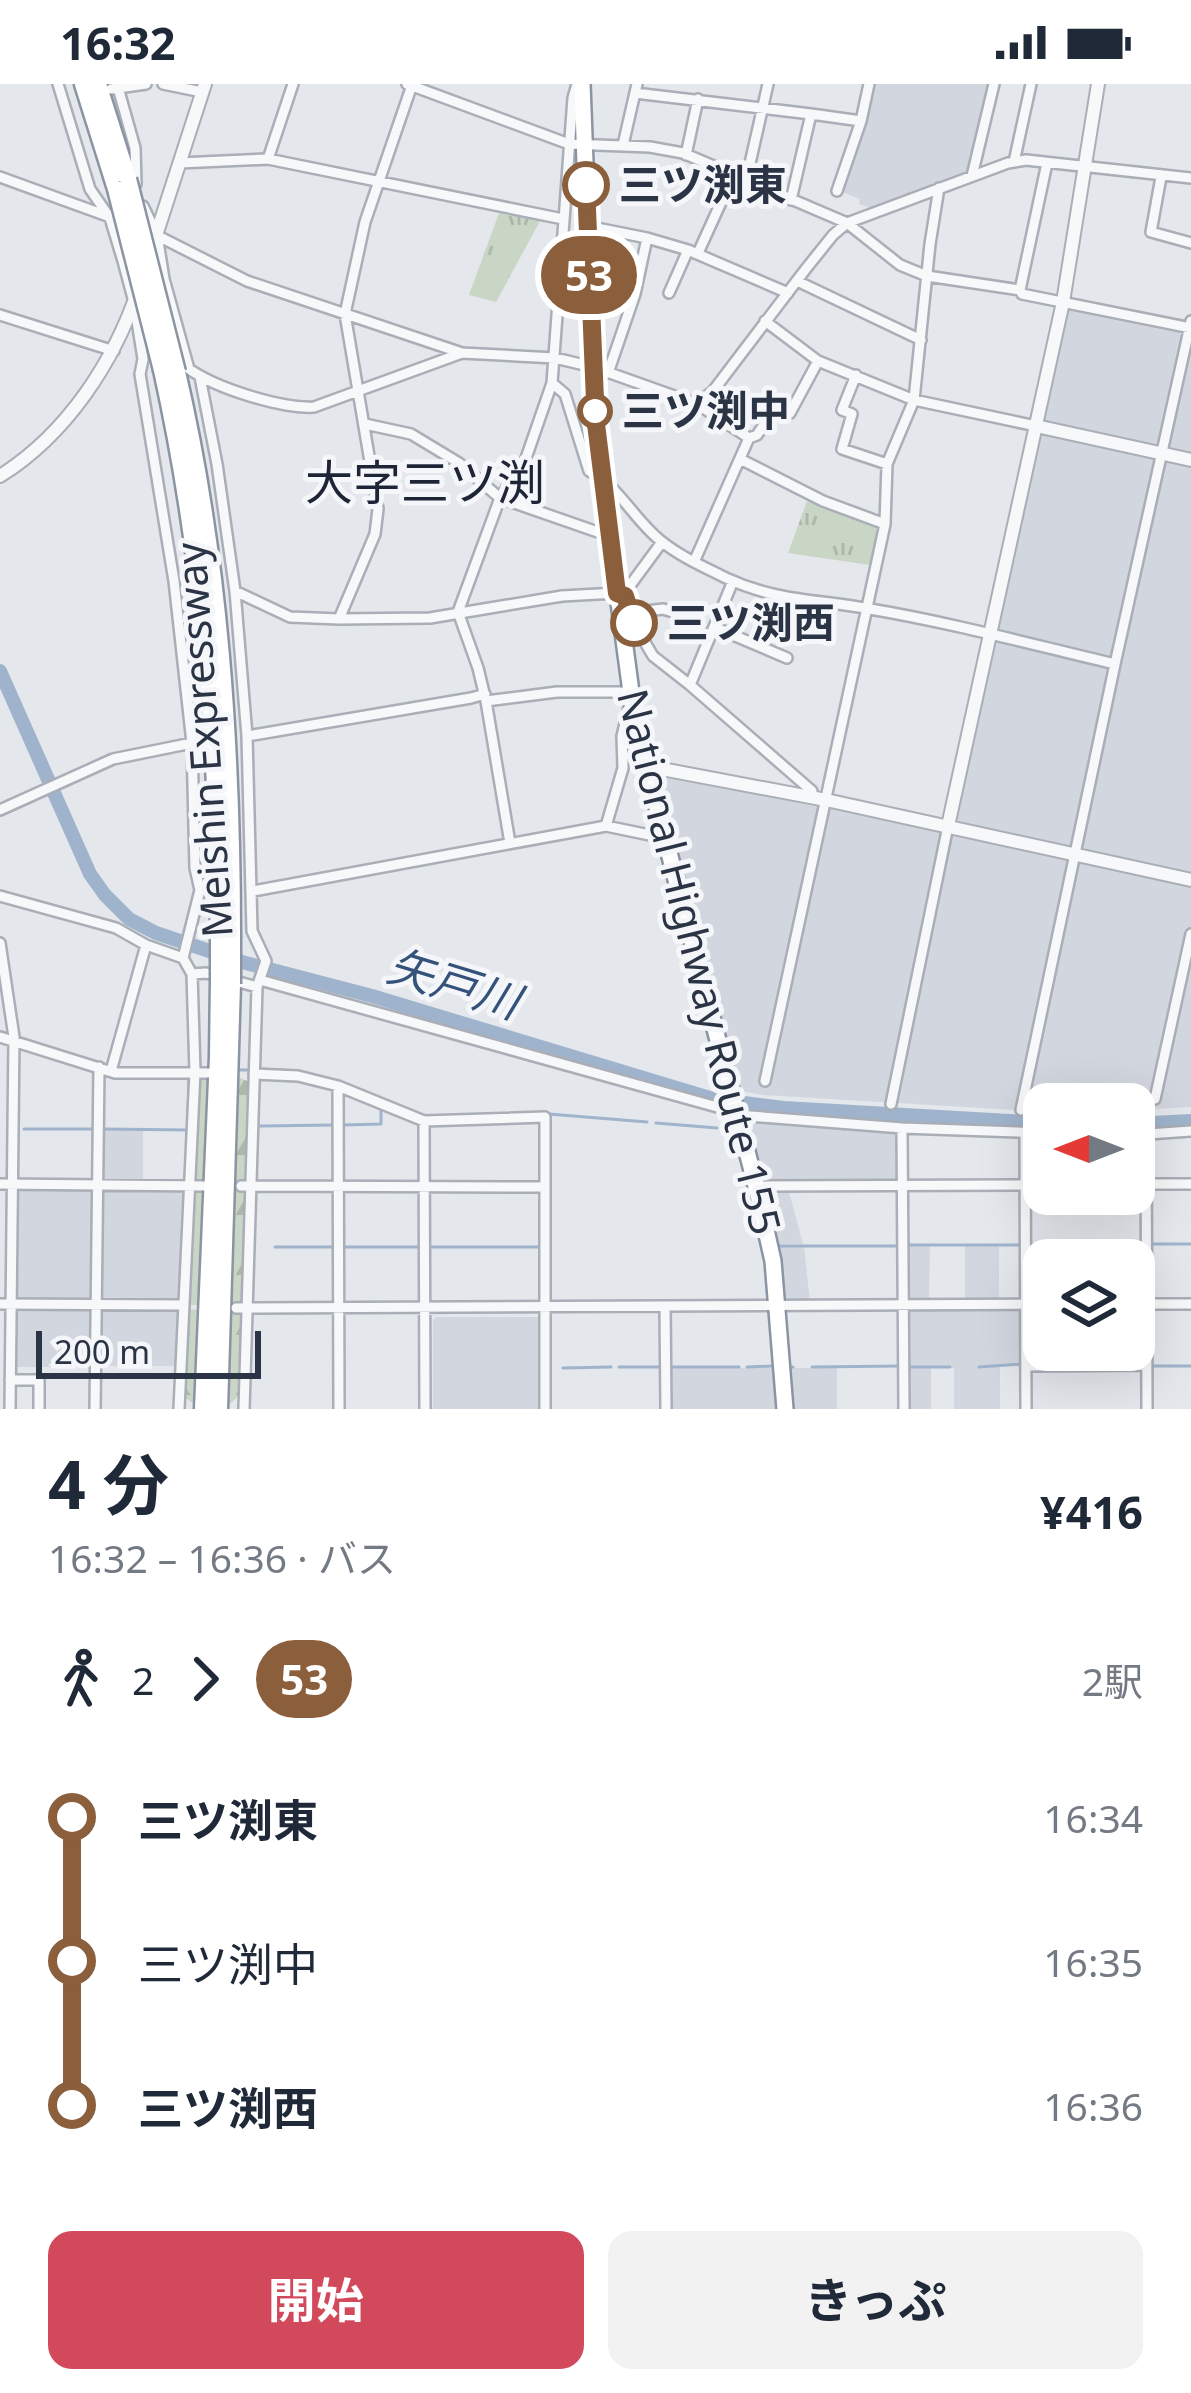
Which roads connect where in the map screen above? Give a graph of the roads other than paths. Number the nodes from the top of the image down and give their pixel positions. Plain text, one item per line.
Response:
1 (58, 84) edge
2 (146, 84) edge
3 (163, 84) edge
4 (293, 84) edge
5 (410, 84) edge
6 (579, 84) edge
7 (768, 84) edge
8 (869, 84) edge
9 (994, 84) edge
10 (1031, 84) edge
11 (1098, 84) edge
12 (111, 86) edge
13 (204, 88) edge
14 (636, 88) edge
15 (72, 92) edge
16 (698, 99) junction
17 (762, 106) junction
18 (811, 114) junction
19 (861, 121) junction
20 (577, 144) junction
21 (622, 146) junction
22 (686, 154) junction
23 (268, 159) junction
24 (1013, 162) junction
25 (179, 163) junction
26 (1047, 163) junction
27 (1086, 168) junction
28 (733, 176) junction
29 (972, 176) junction
30 (1161, 176) junction
31 (0, 177) edge
32 (1191, 178) edge
33 (379, 182) junction
34 (746, 182) junction
35 (122, 184) junction
36 (939, 188) junction
37 (837, 191) dead end
38 (791, 200) junction
39 (110, 218) junction
40 (563, 219) junction
41 (847, 224) junction
42 (587, 226) junction
43 (157, 235) junction
44 (647, 238) junction
45 (1191, 243) edge
46 (693, 252) junction
47 (927, 277) junction
48 (797, 281) junction
49 (1020, 290) junction
50 (669, 293) dead end
51 (788, 293) junction
52 (134, 302) junction
53 (1063, 302) junction
54 (345, 314) junction
55 (0, 315) edge
56 (765, 321) junction
57 (1190, 326) edge
58 (921, 340) junction
59 (114, 351) junction
60 (462, 353) junction
61 (555, 358) junction
62 (143, 359) junction
63 (818, 361) junction
64 (176, 370) junction
65 (600, 370) junction
66 (856, 375) junction
67 (200, 377) junction
68 (552, 383) junction
69 (356, 391) junction
70 (914, 400) junction
71 (697, 404) junction
72 (365, 424) junction
73 (1036, 426) junction
74 (749, 439) junction
75 (1161, 454) junction
76 (740, 459) junction
77 (1191, 460) edge
78 (887, 464) junction
79 (0, 476) edge
80 (602, 477) junction
81 (500, 498) junction
82 (885, 524) junction
83 (609, 536) junction
84 (662, 542) junction
85 (694, 562) junction
86 (233, 572) junction
87 (218, 574) dead end
88 (189, 578) dead end
89 (173, 581) junction
90 (733, 581) junction
91 (236, 590) junction
92 (620, 594) junction
93 (867, 608) junction
94 (458, 612) junction
95 (630, 613) junction
96 (697, 619) dead end
97 (339, 620) junction
98 (714, 626) junction
99 (990, 634) junction
100 (788, 658) dead end
101 (1115, 664) junction
102 (690, 685) junction
103 (485, 697) junction
104 (632, 697) junction
105 (247, 736) junction
106 (192, 743) junction
107 (623, 766) junction
108 (646, 766) junction
109 (819, 798) junction
110 (0, 810) edge
111 (606, 826) junction
112 (948, 826) junction
113 (664, 838) junction
114 (510, 843) junction
115 (1075, 854) junction
116 (1191, 880) edge
117 (0, 896) edge
118 (248, 896) junction
119 (1191, 934) edge
120 (0, 943) edge
121 (146, 945) junction
122 (184, 957) junction
123 (192, 974) junction
124 (225, 982) junction
125 (259, 982) junction
126 (4, 996) edge
127 (0, 1037) edge
128 (14, 1041) junction
129 (99, 1067) junction
130 (111, 1071) junction
131 (195, 1072) junction
132 (209, 1073) dead end
133 (240, 1075) dead end
134 (254, 1075) junction
135 (765, 1081) dead end
136 (338, 1086) junction
137 (1155, 1099) dead end
138 (891, 1104) dead end
139 (1021, 1110) dead end
140 (736, 1114) junction
141 (424, 1120) junction
142 (902, 1128) junction
143 (1191, 1132) edge
144 (1023, 1133) edge
145 (1155, 1134) edge
146 (6, 1184) edge
147 (1155, 1184) edge
148 (1191, 1184) edge
149 (903, 1185) junction
150 (1023, 1185) edge
151 (98, 1186) junction
152 (189, 1186) junction
153 (206, 1186) dead end
154 (246, 1186) junction
155 (338, 1186) junction
156 (424, 1186) junction
157 (545, 1186) junction
158 (756, 1186) junction
159 (5, 1304) edge
160 (1023, 1304) edge
161 (1155, 1304) edge
162 (1191, 1304) edge
163 (96, 1305) junction
164 (777, 1305) junction
165 (904, 1305) junction
166 (183, 1306) junction
167 (665, 1306) junction
168 (201, 1307) dead end
169 (545, 1307) junction
170 (241, 1308) junction
171 (339, 1308) junction
172 (424, 1308) junction
173 (1026, 1371) edge
174 (1147, 1371) edge
175 (10, 1380) junction
176 (10, 1409) edge
177 (39, 1409) edge
178 (95, 1409) edge
179 (179, 1409) edge
180 (203, 1409) edge
181 (219, 1409) edge
182 (244, 1409) edge
183 (339, 1409) edge
184 (424, 1409) edge
185 (545, 1409) edge
186 (666, 1409) edge
187 (785, 1409) edge
188 (904, 1409) edge
189 (1026, 1409) edge
190 (1147, 1409) edge

1 - 15 street
2 - 12 street
3 - 13 street
4 - 23 street
5 - 20 street
5 - 33 street
6 - 20 highway, National Highway Route 155
7 - 17 street
8 - 19 street
9 - 29 street
10 - 24 street
11 - 27 street
12 - 35 highway, Meishin Expressway
12 - 43 street
13 - 25 street
14 - 16 street
14 - 21 street
15 - 35 highway, Meishin Expressway
15 - 39 street
16 - 17 street
16 - 22 street
17 - 18 street
17 - 34 street
18 - 19 street
18 - 38 street
19 - 37 street
20 - 21 street
20 - 40 street
20 - 42 highway, National Highway Route 155
21 - 22 street
22 - 28 street
23 - 25 street
23 - 33 street
24 - 26 street
24 - 29 street
25 - 43 street
26 - 27 street
26 - 49 street
27 - 30 street
27 - 53 street
28 - 34 street
28 - 46 street
29 - 36 street
30 - 32 street
30 - 45 street
31 - 39 street
33 - 40 street
33 - 54 street
34 - 38 street
35 - 64 highway, Meishin Expressway, bridge
36 - 41 street
36 - 47 street
38 - 41 street
39 - 43 street
39 - 52 street
40 - 61 street
41 - 47 street
41 - 48 street
42 - 44 street
42 - 65 highway, National Highway Route 155
43 - 52 street
43 - 54 street
43 - 64 street
44 - 46 street
44 - 65 street
46 - 50 street
46 - 51 street
47 - 49 street
47 - 58 street
48 - 51 street
48 - 58 street
49 - 53 street
51 - 56 street
52 - 59 street
52 - 62 street
53 - 57 street
53 - 73 street
54 - 60 street
54 - 69 street
55 - 59 street
56 - 63 street
56 - 71 street
57 - 75 street
58 - 70 street
59 - 79 street
60 - 61 street
60 - 69 street
61 - 65 street
61 - 68 street
62 - 64 street
62 - 89 street
63 - 66 street
63 - 74 street
64 - 67 street
64 - 124 highway, Meishin Expressway, bridge
65 - 71 street
65 - 80 highway, National Highway Route 155
66 - 70 street
66 - 78 street
67 - 69 street
67 - 86 street
68 - 80 street
68 - 81 street
69 - 72 street
70 - 73 street
70 - 78 street
71 - 74 street
72 - 81 street
72 - 97 street
73 - 75 street
73 - 99 street
74 - 76 street
75 - 77 street
75 - 101 street
76 - 82 street
76 - 85 street
78 - 82 street
80 - 83 highway, National Highway Route 155
80 - 84 street
81 - 83 street
81 - 94 street
82 - 93 street
83 - 92 highway, National Highway Route 155
84 - 85 street
84 - 92 street
85 - 90 street
86 - 87 street
86 - 91 street
88 - 89 street
89 - 106 street
90 - 93 street
90 - 98 street
91 - 97 street
91 - 105 street
92 - 94 street
92 - 95 street
92 - 104 highway, National Highway Route 155
93 - 99 street
93 - 109 street
94 - 97 street
94 - 103 street
95 - 96 street
95 - 102 street
98 - 100 street
98 - 102 street
99 - 101 street
99 - 112 street
101 - 115 street
102 - 109 street
103 - 104 street
103 - 105 street
103 - 114 street
104 - 107 street
104 - 108 highway, National Highway Route 155
105 - 118 street
106 - 110 street
106 - 122 street
107 - 108 street
107 - 111 street
108 - 109 street
108 - 113 highway, National Highway Route 155
109 - 112 street
109 - 135 street
111 - 113 street
111 - 114 street
112 - 115 street
112 - 138 street
113 - 140 highway, National Highway Route 155
114 - 118 street
115 - 116 street
115 - 139 street
117 - 121 street
118 - 125 street
119 - 137 street
120 - 126 street
121 - 122 street
121 - 130 street
122 - 123 street
123 - 125 street
123 - 131 street
124 - 180 highway, Meishin Expressway
124 - 181 highway, Meishin Expressway
125 - 134 street
125 - 140 street
126 - 128 street
127 - 128 street
128 - 129 street
128 - 146 street
129 - 130 street
129 - 151 street
130 - 131 street
131 - 132 street
131 - 152 street
133 - 134 street
134 - 136 street
134 - 154 street
136 - 141 street
136 - 155 street
140 - 142 street
140 - 158 highway, National Highway Route 155
141 - 156 street
141 - 157 street
142 - 144 street
142 - 149 street
143 - 145 street
146 - 151 street
146 - 159 street
147 - 148 street
149 - 150 street
149 - 158 street
149 - 165 street
151 - 152 street
151 - 163 street
152 - 153 street
152 - 166 street
154 - 155 street
154 - 170 street
155 - 156 street
155 - 171 street
156 - 157 street
156 - 172 street
157 - 169 street
158 - 164 highway, National Highway Route 155
159 - 163 street
159 - 175 street
160 - 165 street
161 - 162 street
163 - 166 street
163 - 178 street
164 - 165 street
164 - 167 street
164 - 187 highway, National Highway Route 155
165 - 188 street
166 - 168 street
166 - 179 street
167 - 169 street
167 - 186 street
169 - 172 street
169 - 185 street
170 - 171 street
170 - 182 street
171 - 172 street
171 - 183 street
172 - 184 street
173 - 189 street
174 - 190 street
175 - 176 street
175 - 177 street

